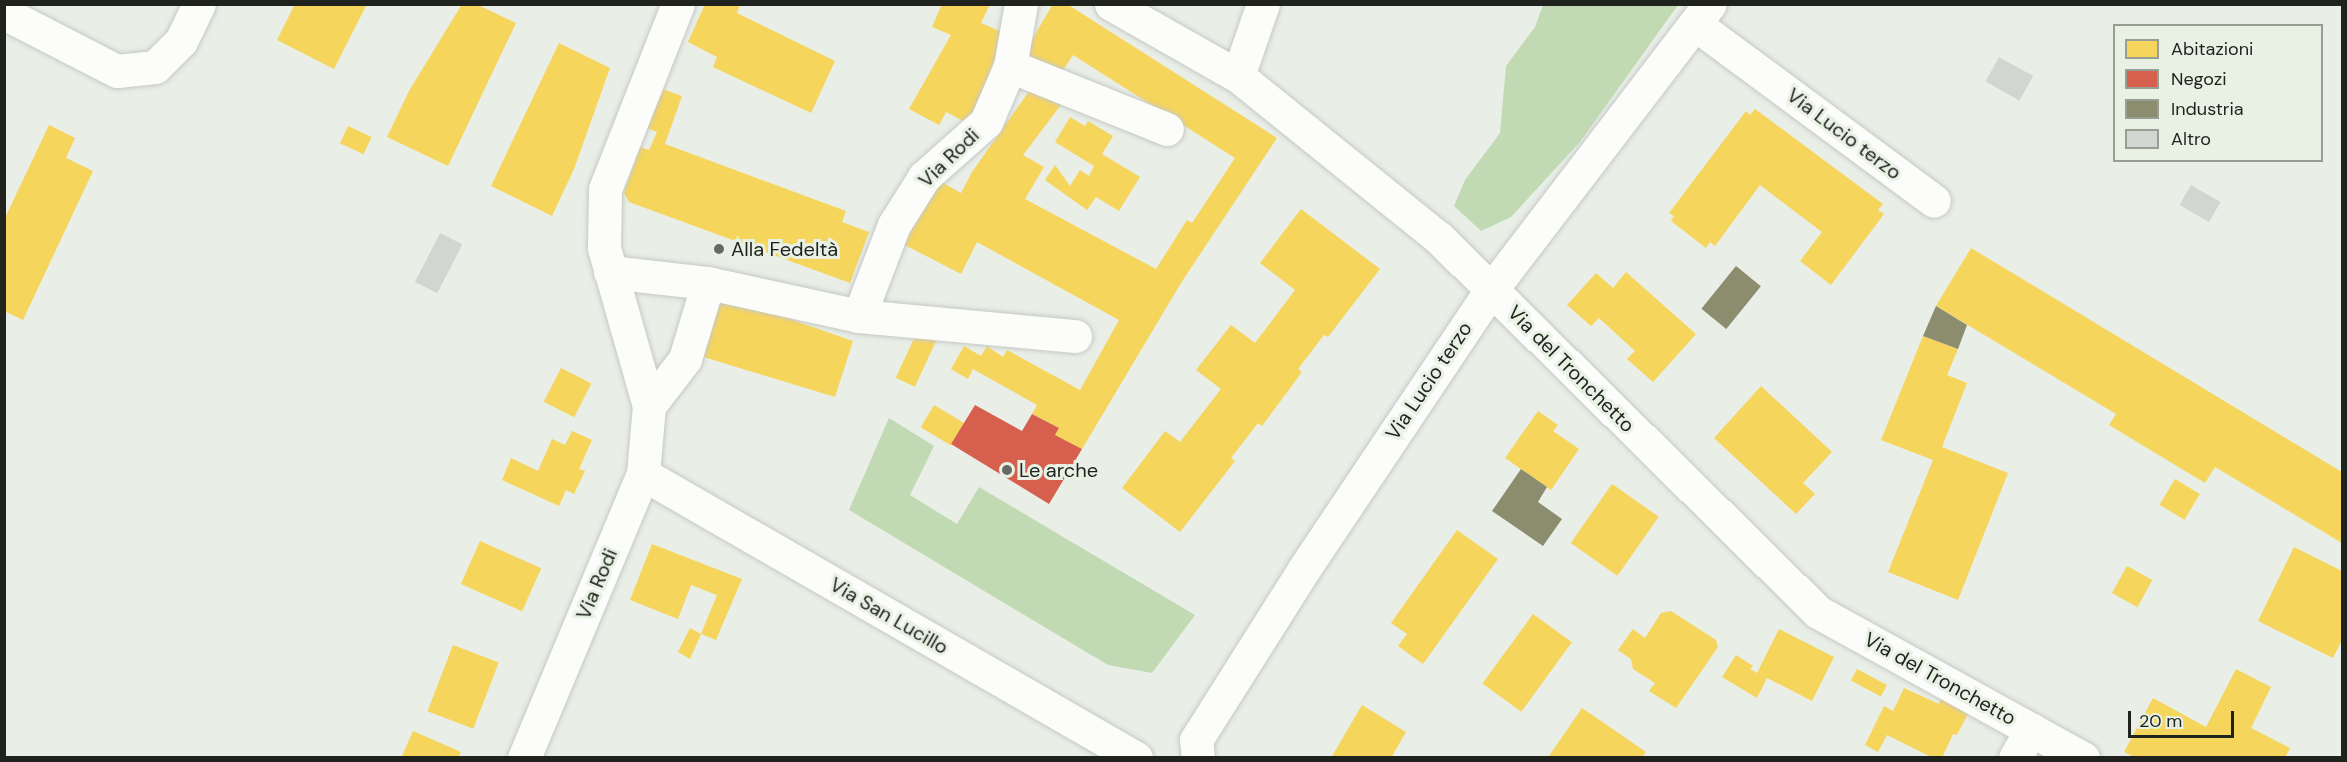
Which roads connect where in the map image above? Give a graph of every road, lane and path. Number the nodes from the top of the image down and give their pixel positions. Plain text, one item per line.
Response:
1 (199, 4) edge
2 (678, 4) edge
3 (1021, 4) edge
4 (1111, 4) edge
5 (1263, 4) edge
6 (4, 13) edge
7 (1702, 14) edge
8 (1010, 66) junction
9 (1238, 76) junction
10 (1167, 129) dead end
11 (1934, 201) dead end
12 (610, 272) junction
13 (708, 283) junction
14 (1491, 290) junction
15 (859, 316) junction
16 (1075, 336) dead end
17 (649, 406) junction
18 (643, 474) junction
19 (2031, 729) junction
20 (524, 758) edge
21 (1136, 758) edge
22 (1198, 758) edge
23 (2015, 758) edge
24 (2083, 758) edge

1 - 6 street
2 - 12 street, Via Rodi
3 - 8 street, Via Rodi
4 - 9 street, Via del Tronchetto
5 - 9 street
7 - 11 street, Via Lucio terzo
7 - 14 street, Via Lucio terzo
8 - 10 street
8 - 15 street, Via Rodi
9 - 14 street, Via del Tronchetto
12 - 13 street
12 - 17 street, Via Rodi
13 - 15 street
13 - 17 street
14 - 19 street, Via del Tronchetto
14 - 22 street, Via Lucio terzo
15 - 16 street
17 - 18 street, Via Rodi
18 - 20 street, Via Rodi
18 - 21 street, Via San Lucillo
19 - 23 street
19 - 24 street, Via del Tronchetto

